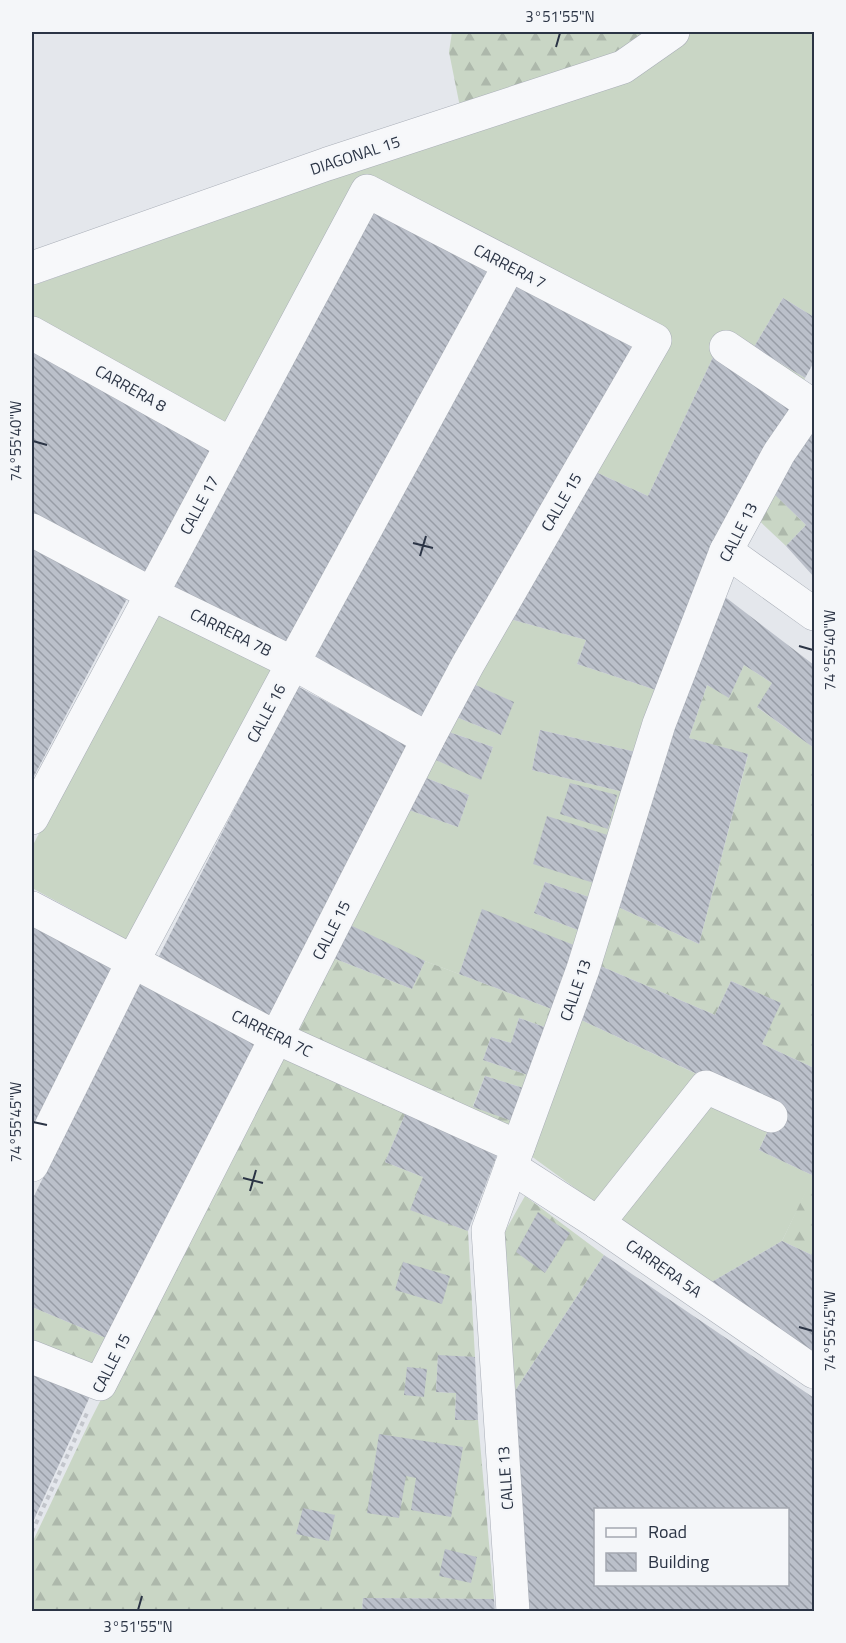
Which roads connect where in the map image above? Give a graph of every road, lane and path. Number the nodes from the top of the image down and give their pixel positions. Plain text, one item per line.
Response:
1 (650, 38) edge
2 (367, 191) joint
3 (509, 266) junction
4 (32, 268) edge
5 (32, 333) edge
6 (655, 340) joint
7 (726, 347) dead end
8 (813, 404) edge
9 (231, 444) junction
10 (32, 530) edge
11 (726, 551) junction
12 (153, 594) junction
13 (814, 614) edge
14 (293, 663) junction
15 (428, 739) junction
16 (32, 818) edge
17 (32, 908) edge
18 (133, 961) junction
19 (277, 1038) junction
20 (771, 1116) dead end
21 (515, 1157) junction
22 (32, 1165) edge
23 (598, 1223) junction
24 (32, 1357) edge
25 (814, 1372) edge
26 (100, 1384) junction
27 (32, 1532) edge
28 (513, 1611) edge

1 - 4 street, DIAGONAL 15
2 - 3 street, CARRERA 7
2 - 9 street, CALLE 17
3 - 6 street, CARRERA 7
3 - 14 street, CALLE 16
5 - 9 street, CARRERA 8
6 - 15 street, CALLE 15
7 - 8 street
8 - 11 street, CALLE 13
9 - 12 street, CALLE 17
10 - 12 street, CARRERA 7B
11 - 13 street
11 - 21 street, CALLE 13
12 - 14 street, CARRERA 7B
12 - 16 street, CALLE 17
14 - 15 street, CARRERA 7B
14 - 18 street, CALLE 16
15 - 19 street, CALLE 15
17 - 18 street, CARRERA 7C
18 - 19 street, CARRERA 7C
18 - 22 street, CALLE 16
19 - 21 street, CARRERA 7C
19 - 26 street, CALLE 15
20 - 23 street
21 - 23 street, CARRERA 5A
21 - 28 street, CALLE 13
23 - 25 street, CARRERA 5A
24 - 26 street
26 - 27 path, CALLE 15

